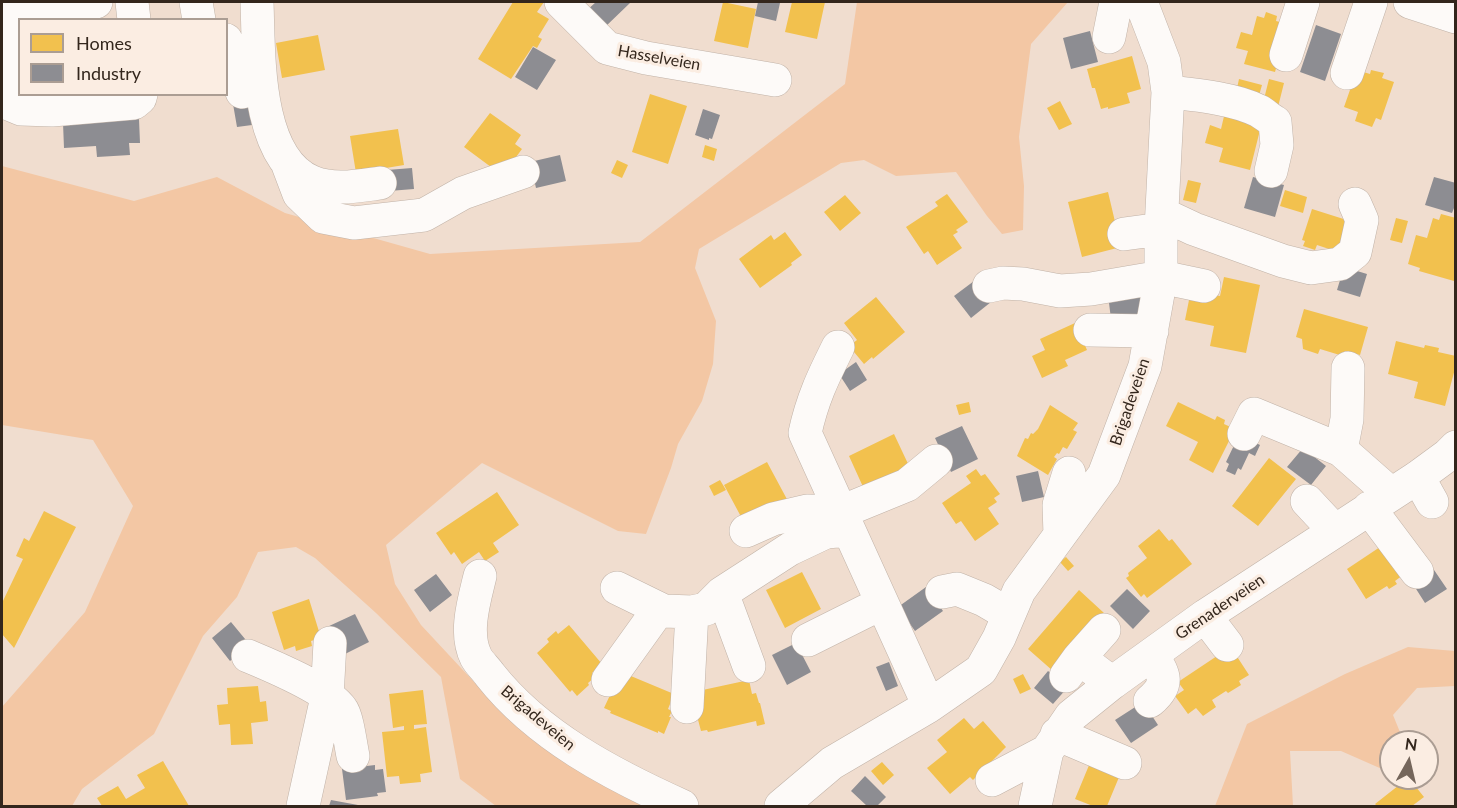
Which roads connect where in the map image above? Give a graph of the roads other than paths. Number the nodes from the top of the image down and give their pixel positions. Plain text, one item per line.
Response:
1 (76, 2) edge
2 (132, 2) edge
3 (196, 2) edge
4 (561, 2) edge
5 (1116, 2) edge
6 (1141, 2) edge
7 (1371, 2) edge
8 (1410, 2) edge
9 (6, 4) edge
10 (1293, 5) edge
11 (268, 10) edge
12 (1455, 17) edge
13 (134, 18) edge
14 (199, 18) edge
15 (1109, 38) dead end
16 (228, 46) edge
17 (1286, 56) dead end
18 (1347, 73) dead end
19 (775, 80) dead end
20 (242, 92) dead end
21 (1168, 92) junction
22 (140, 96) edge
23 (288, 165) junction
24 (1271, 171) dead end
25 (523, 172) dead end
26 (380, 183) dead end
27 (1355, 204) dead end
28 (1161, 221) junction
29 (1124, 234) dead end
30 (1161, 278) junction
31 (989, 286) dead end
32 (1204, 286) dead end
33 (1090, 330) dead end
34 (1152, 331) junction
35 (838, 347) dead end
36 (1348, 368) dead end
37 (1244, 434) dead end
38 (1455, 447) edge
39 (1341, 450) junction
40 (936, 461) dead end
41 (1070, 473) dead end
42 (1403, 495) junction
43 (1307, 501) dead end
44 (845, 521) junction
45 (747, 531) dead end
46 (1335, 531) junction
47 (1060, 536) junction
48 (1417, 572) dead end
49 (480, 576) dead end
50 (617, 588) dead end
51 (942, 592) dead end
52 (722, 593) junction
53 (882, 603) junction
54 (659, 609) junction
55 (692, 612) junction
56 (1008, 615) junction
57 (1205, 616) junction
58 (1104, 630) dead end
59 (808, 640) dead end
60 (1153, 642) junction
61 (330, 643) dead end
62 (1227, 645) dead end
63 (248, 656) dead end
64 (749, 666) dead end
65 (608, 680) dead end
66 (1112, 683) junction
67 (327, 697) junction
68 (1150, 701) dead end
69 (913, 705) junction
70 (687, 707) dead end
71 (1052, 742) junction
72 (353, 756) dead end
73 (1125, 763) dead end
74 (992, 780) dead end
75 (303, 807) edge
76 (682, 807) edge
77 (781, 807) edge
78 (1035, 807) edge

1 - 9 street
2 - 13 street
3 - 14 street
4 - 19 street, Hasselveien
5 - 15 street
6 - 21 street, Brigadeveien
7 - 18 street
8 - 12 street
9 - 22 street
10 - 17 street
11 - 23 street
16 - 20 street
21 - 24 street
21 - 28 street, Brigadeveien
23 - 25 street
23 - 26 street
27 - 28 street
28 - 29 street
28 - 30 street, Brigadeveien
30 - 31 street
30 - 32 street
30 - 34 street, Brigadeveien
33 - 34 street
34 - 47 street, Brigadeveien
35 - 44 street
36 - 39 street
37 - 39 street
38 - 42 street, Grenaderveien
39 - 42 street
40 - 44 street
41 - 47 street
42 - 46 street, Grenaderveien
42 - 48 street
43 - 46 street
44 - 45 street
44 - 52 street
44 - 53 street
46 - 57 street, Grenaderveien
47 - 56 street, Brigadeveien
49 - 76 street, Brigadeveien
50 - 54 street
51 - 56 street
52 - 55 street
52 - 64 street
53 - 59 street
53 - 69 street
54 - 55 street
54 - 65 street
55 - 70 street
56 - 69 street, Brigadeveien
57 - 60 street, Grenaderveien
57 - 62 street
58 - 66 street
60 - 66 street, Grenaderveien
60 - 68 street
61 - 67 street
63 - 67 street
66 - 71 street, Grenaderveien
67 - 72 street
67 - 75 street
69 - 77 street, Brigadeveien
71 - 73 street
71 - 74 street
71 - 78 street, Grenaderveien

